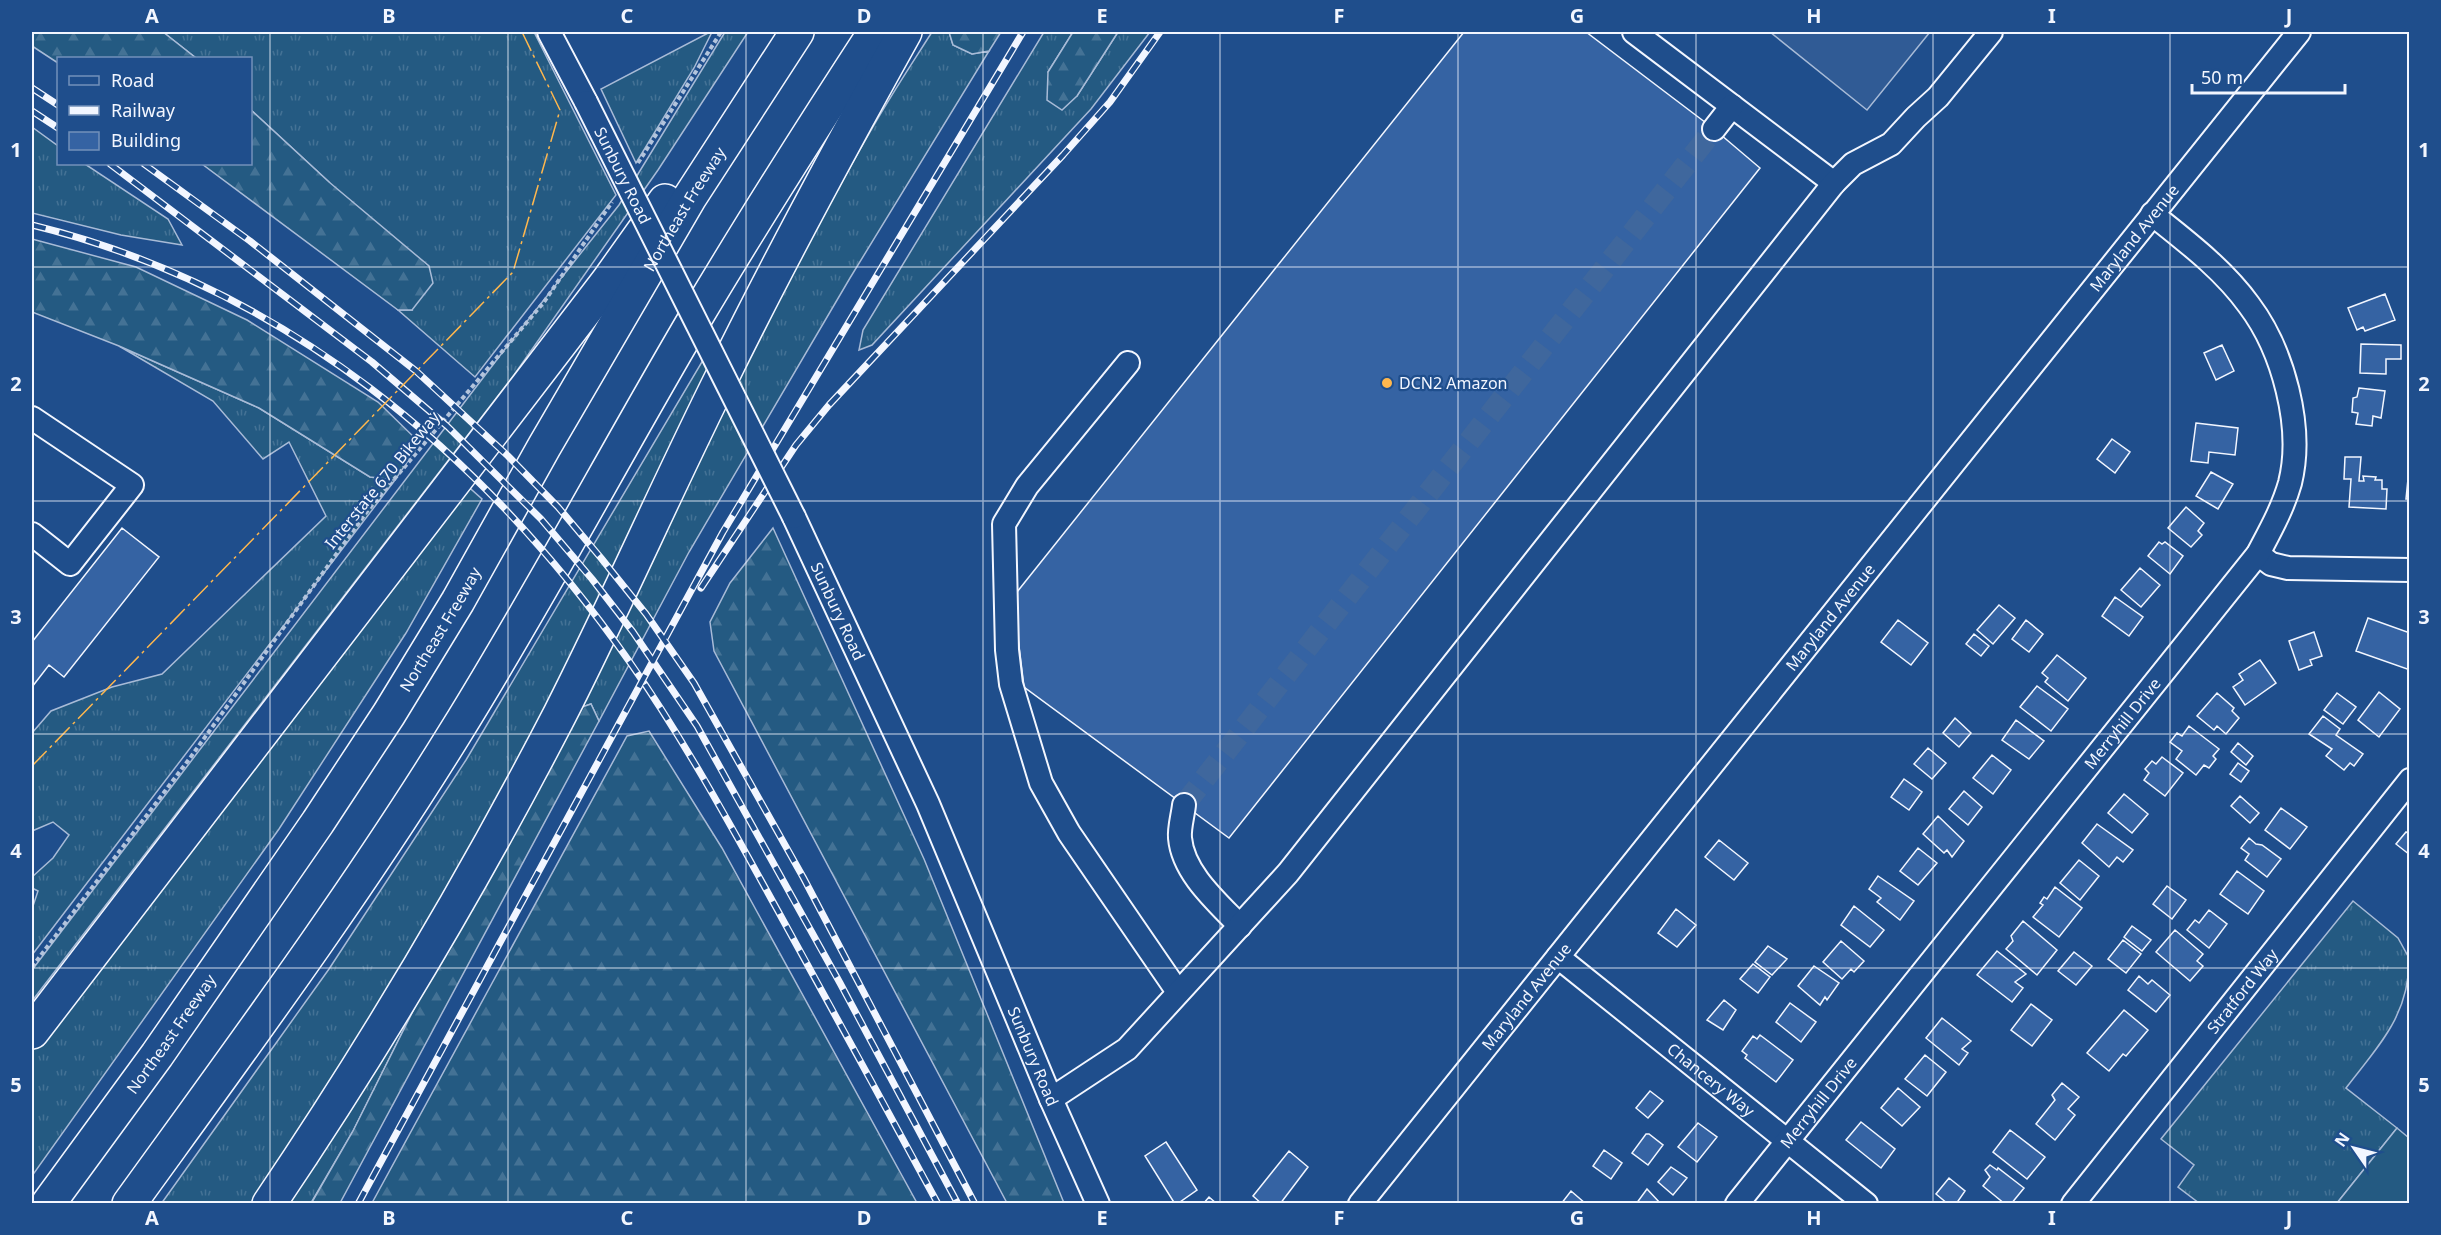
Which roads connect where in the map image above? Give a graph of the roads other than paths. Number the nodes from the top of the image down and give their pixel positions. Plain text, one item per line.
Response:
1 (549, 32) edge
2 (781, 32) edge
3 (797, 32) edge
4 (875, 32) edge
5 (905, 32) edge
6 (1634, 32) edge
7 (1991, 32) edge
8 (2299, 32) edge
9 (1732, 106) junction
10 (1714, 129) tunnel mouth
11 (1834, 183) junction
12 (2152, 214) junction
13 (1128, 363) dead end
14 (32, 418) edge
15 (32, 534) edge
16 (2258, 554) junction
17 (2409, 570) edge
18 (2409, 780) edge
19 (1184, 805) tunnel mouth
20 (1240, 926) junction
21 (1558, 957) junction
22 (1178, 992) junction
23 (32, 1032) edge
24 (1052, 1099) junction
25 (1787, 1141) junction
26 (48, 1203) edge
27 (129, 1203) edge
28 (269, 1203) edge
29 (1098, 1203) edge
30 (1360, 1203) edge
31 (1737, 1203) edge
32 (1866, 1203) edge
33 (2073, 1203) edge

1 - 24 street, Sunbury Road, bridge
2 - 23 highway
3 - 26 highway, Northeast Freeway
4 - 27 highway
5 - 28 highway
6 - 9 street
7 - 11 street
8 - 12 street, Maryland Avenue
9 - 10 street
9 - 11 street
11 - 20 street
12 - 16 street, Merryhill Drive
12 - 21 street, Maryland Avenue
13 - 22 street
14 - 15 street
16 - 17 street
16 - 25 street, Merryhill Drive
18 - 33 street, Stratford Way
19 - 20 street
20 - 22 street
21 - 25 street, Chancery Way
21 - 30 street, Maryland Avenue
22 - 24 street
24 - 29 street, Sunbury Road
25 - 31 street, Merryhill Drive
25 - 32 street, Chancery Way

